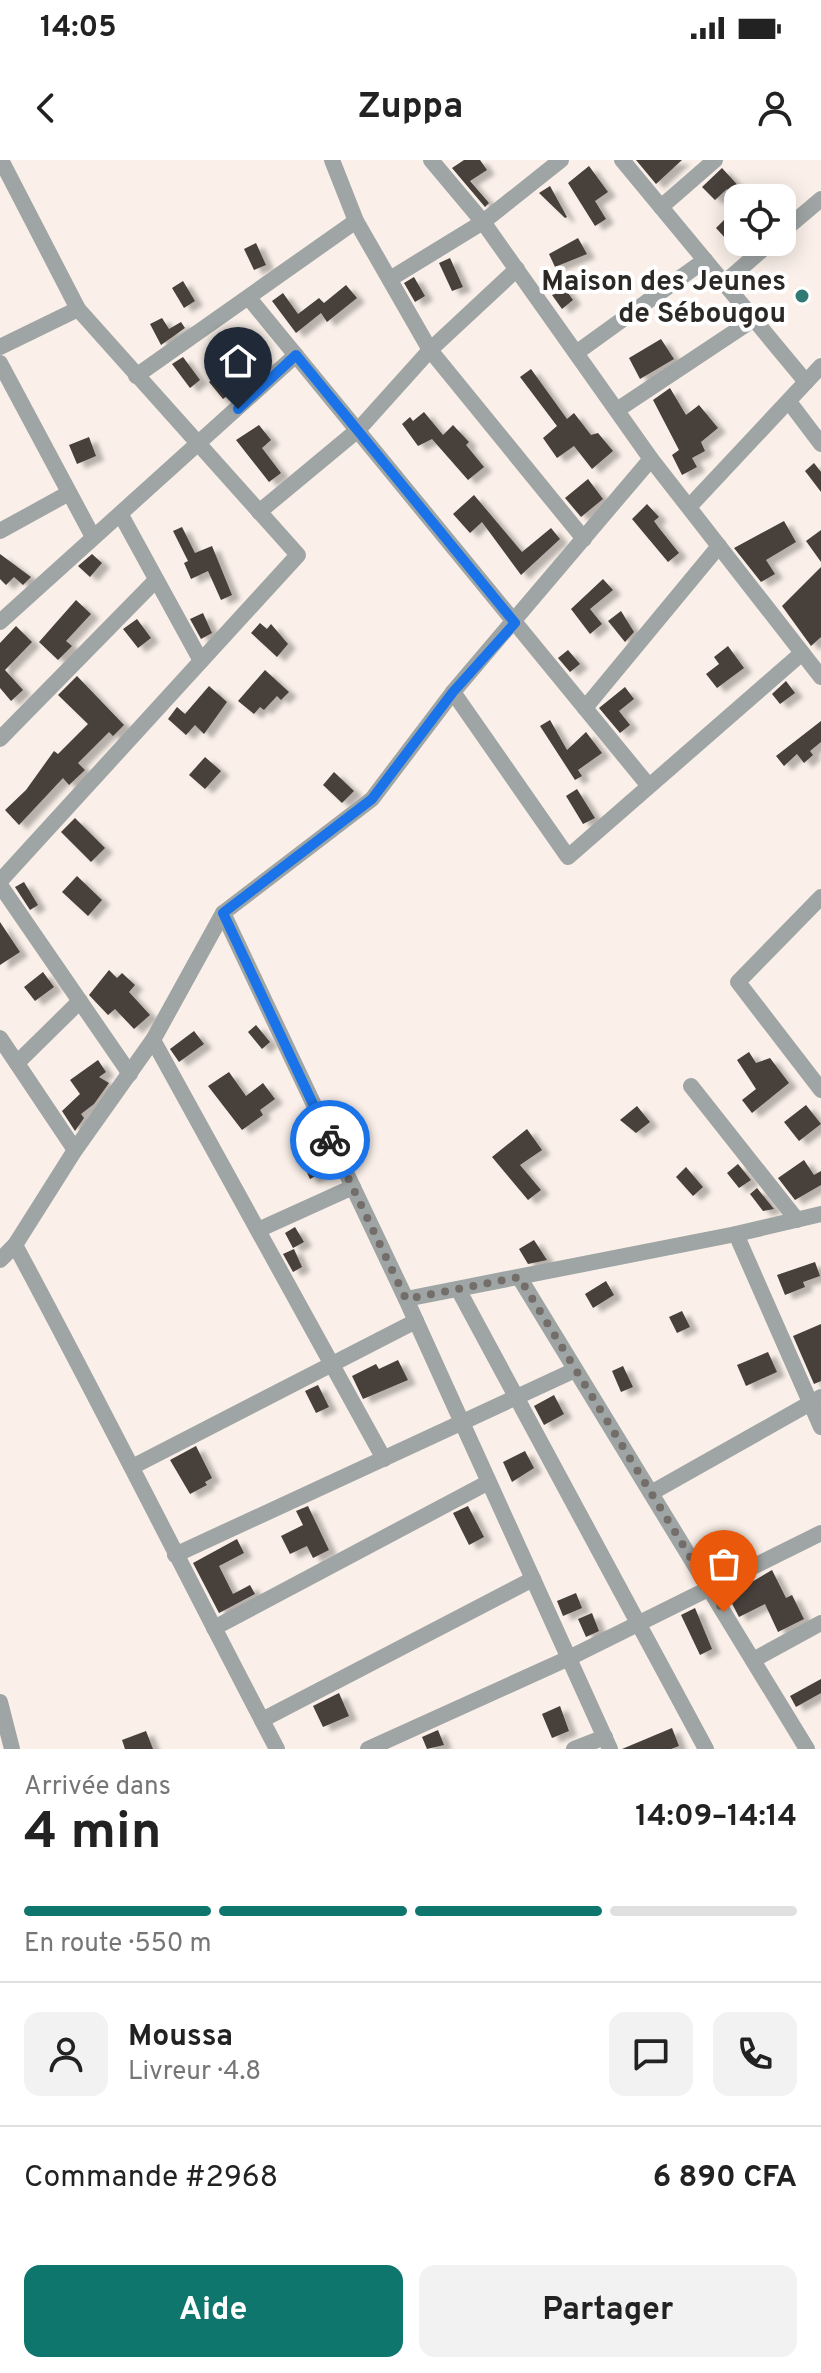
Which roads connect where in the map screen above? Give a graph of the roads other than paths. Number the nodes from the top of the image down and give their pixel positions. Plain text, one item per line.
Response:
1 (1, 160) edge
2 (332, 160) edge
3 (431, 160) edge
4 (561, 160) edge
5 (622, 160) edge
6 (715, 160) edge
7 (821, 199) edge
8 (661, 207) junction
9 (796, 220) edge
10 (356, 221) junction
11 (483, 222) junction
12 (755, 256) edge
13 (705, 260) junction
14 (517, 269) junction
15 (390, 279) junction
16 (724, 283) junction
17 (249, 298) junction
18 (78, 309) junction
19 (754, 319) junction
20 (0, 347) edge
21 (430, 350) junction
22 (576, 353) junction
23 (296, 355) junction
24 (0, 363) edge
25 (821, 366) edge
26 (136, 376) junction
27 (806, 382) junction
28 (790, 403) junction
29 (617, 410) junction
30 (359, 429) junction
31 (821, 444) edge
32 (198, 445) junction
33 (651, 459) junction
34 (69, 493) junction
35 (689, 507) junction
36 (259, 512) junction
37 (121, 515) junction
38 (0, 531) edge
39 (93, 537) junction
40 (584, 539) junction
41 (719, 546) junction
42 (156, 580) junction
43 (0, 622) edge
44 (515, 623) junction
45 (201, 661) junction
46 (814, 662) edge
47 (453, 692) junction
48 (585, 708) junction
49 (0, 739) edge
50 (648, 785) junction
51 (0, 883) edge
52 (821, 897) edge
53 (223, 913) junction
54 (80, 1001) junction
55 (0, 1038) edge
56 (153, 1040) junction
57 (17, 1063) junction
58 (130, 1074) junction
59 (691, 1086) dead end
60 (821, 1090) edge
61 (75, 1150) junction
62 (353, 1187) junction
63 (821, 1214) edge
64 (797, 1220) junction
65 (258, 1230) junction
66 (736, 1234) junction
67 (15, 1245) junction
68 (0, 1260) edge
69 (519, 1277) junction
70 (458, 1289) junction
71 (406, 1299) junction
72 (416, 1321) junction
73 (332, 1364) junction
74 (575, 1370) junction
75 (516, 1397) junction
76 (816, 1400) edge
77 (462, 1423) junction
78 (821, 1427) edge
79 (384, 1459) junction
80 (134, 1466) junction
81 (487, 1483) junction
82 (651, 1493) junction
83 (821, 1533) edge
84 (175, 1555) junction
85 (533, 1579) junction
86 (709, 1589) junction
87 (821, 1623) edge
88 (639, 1624) junction
89 (214, 1628) junction
90 (569, 1658) junction
91 (753, 1660) junction
92 (0, 1702) edge
93 (262, 1720) junction
94 (608, 1743) edge
95 (12, 1749) edge
96 (277, 1749) edge
97 (368, 1749) edge
98 (574, 1749) edge
99 (706, 1749) edge
100 (807, 1749) edge

1 - 18 street
2 - 10 street
3 - 11 street
4 - 11 street
5 - 8 street
6 - 8 street
7 - 9 street
8 - 13 street
10 - 15 street
10 - 17 street
11 - 14 street
11 - 15 street
12 - 16 street
13 - 16 street
13 - 22 street
14 - 21 street
14 - 22 street
15 - 21 street
16 - 19 street
17 - 23 street
17 - 26 street
18 - 20 street
18 - 26 street
19 - 27 street
19 - 29 street
21 - 30 street
21 - 40 street
22 - 29 street
23 - 30 street
23 - 32 street
24 - 34 street
25 - 27 street
26 - 32 street
27 - 28 street
28 - 31 street
28 - 35 street
29 - 33 street
30 - 36 street
30 - 44 street
32 - 36 street
32 - 37 street
33 - 35 street
33 - 40 street
34 - 38 street
34 - 39 street
35 - 41 street
36 - 45 street
37 - 39 street
37 - 42 street
39 - 43 street
40 - 44 street
41 - 46 street
41 - 48 street
42 - 45 street
42 - 49 street
44 - 47 street
44 - 48 street
45 - 51 street
46 - 50 street
47 - 50 street
47 - 53 street
48 - 50 street
51 - 54 street
52 - 60 street
53 - 56 street
53 - 62 street
54 - 57 street
54 - 58 street
55 - 57 street
56 - 58 street
56 - 65 street
57 - 61 street
58 - 61 street
59 - 64 street
61 - 67 street
62 - 65 street
62 - 71 street
63 - 64 street
64 - 66 street
65 - 73 street
66 - 69 street
66 - 76 street
67 - 68 street
67 - 80 street
69 - 70 street
69 - 74 street
70 - 71 street
70 - 75 street
71 - 72 street
72 - 73 street
72 - 77 street
73 - 79 street
73 - 80 street
74 - 75 street
74 - 82 street
75 - 77 street
75 - 88 street
76 - 78 street
76 - 82 street
77 - 79 street
77 - 81 street
79 - 84 street
80 - 84 street
81 - 85 street
81 - 89 street
82 - 86 street
83 - 86 street
84 - 89 street
85 - 90 street
85 - 93 street
86 - 88 street
86 - 91 street
87 - 91 street
88 - 90 street
88 - 99 street
89 - 93 street
90 - 94 street
90 - 97 street
91 - 100 street
92 - 95 street
93 - 96 street
94 - 98 street

